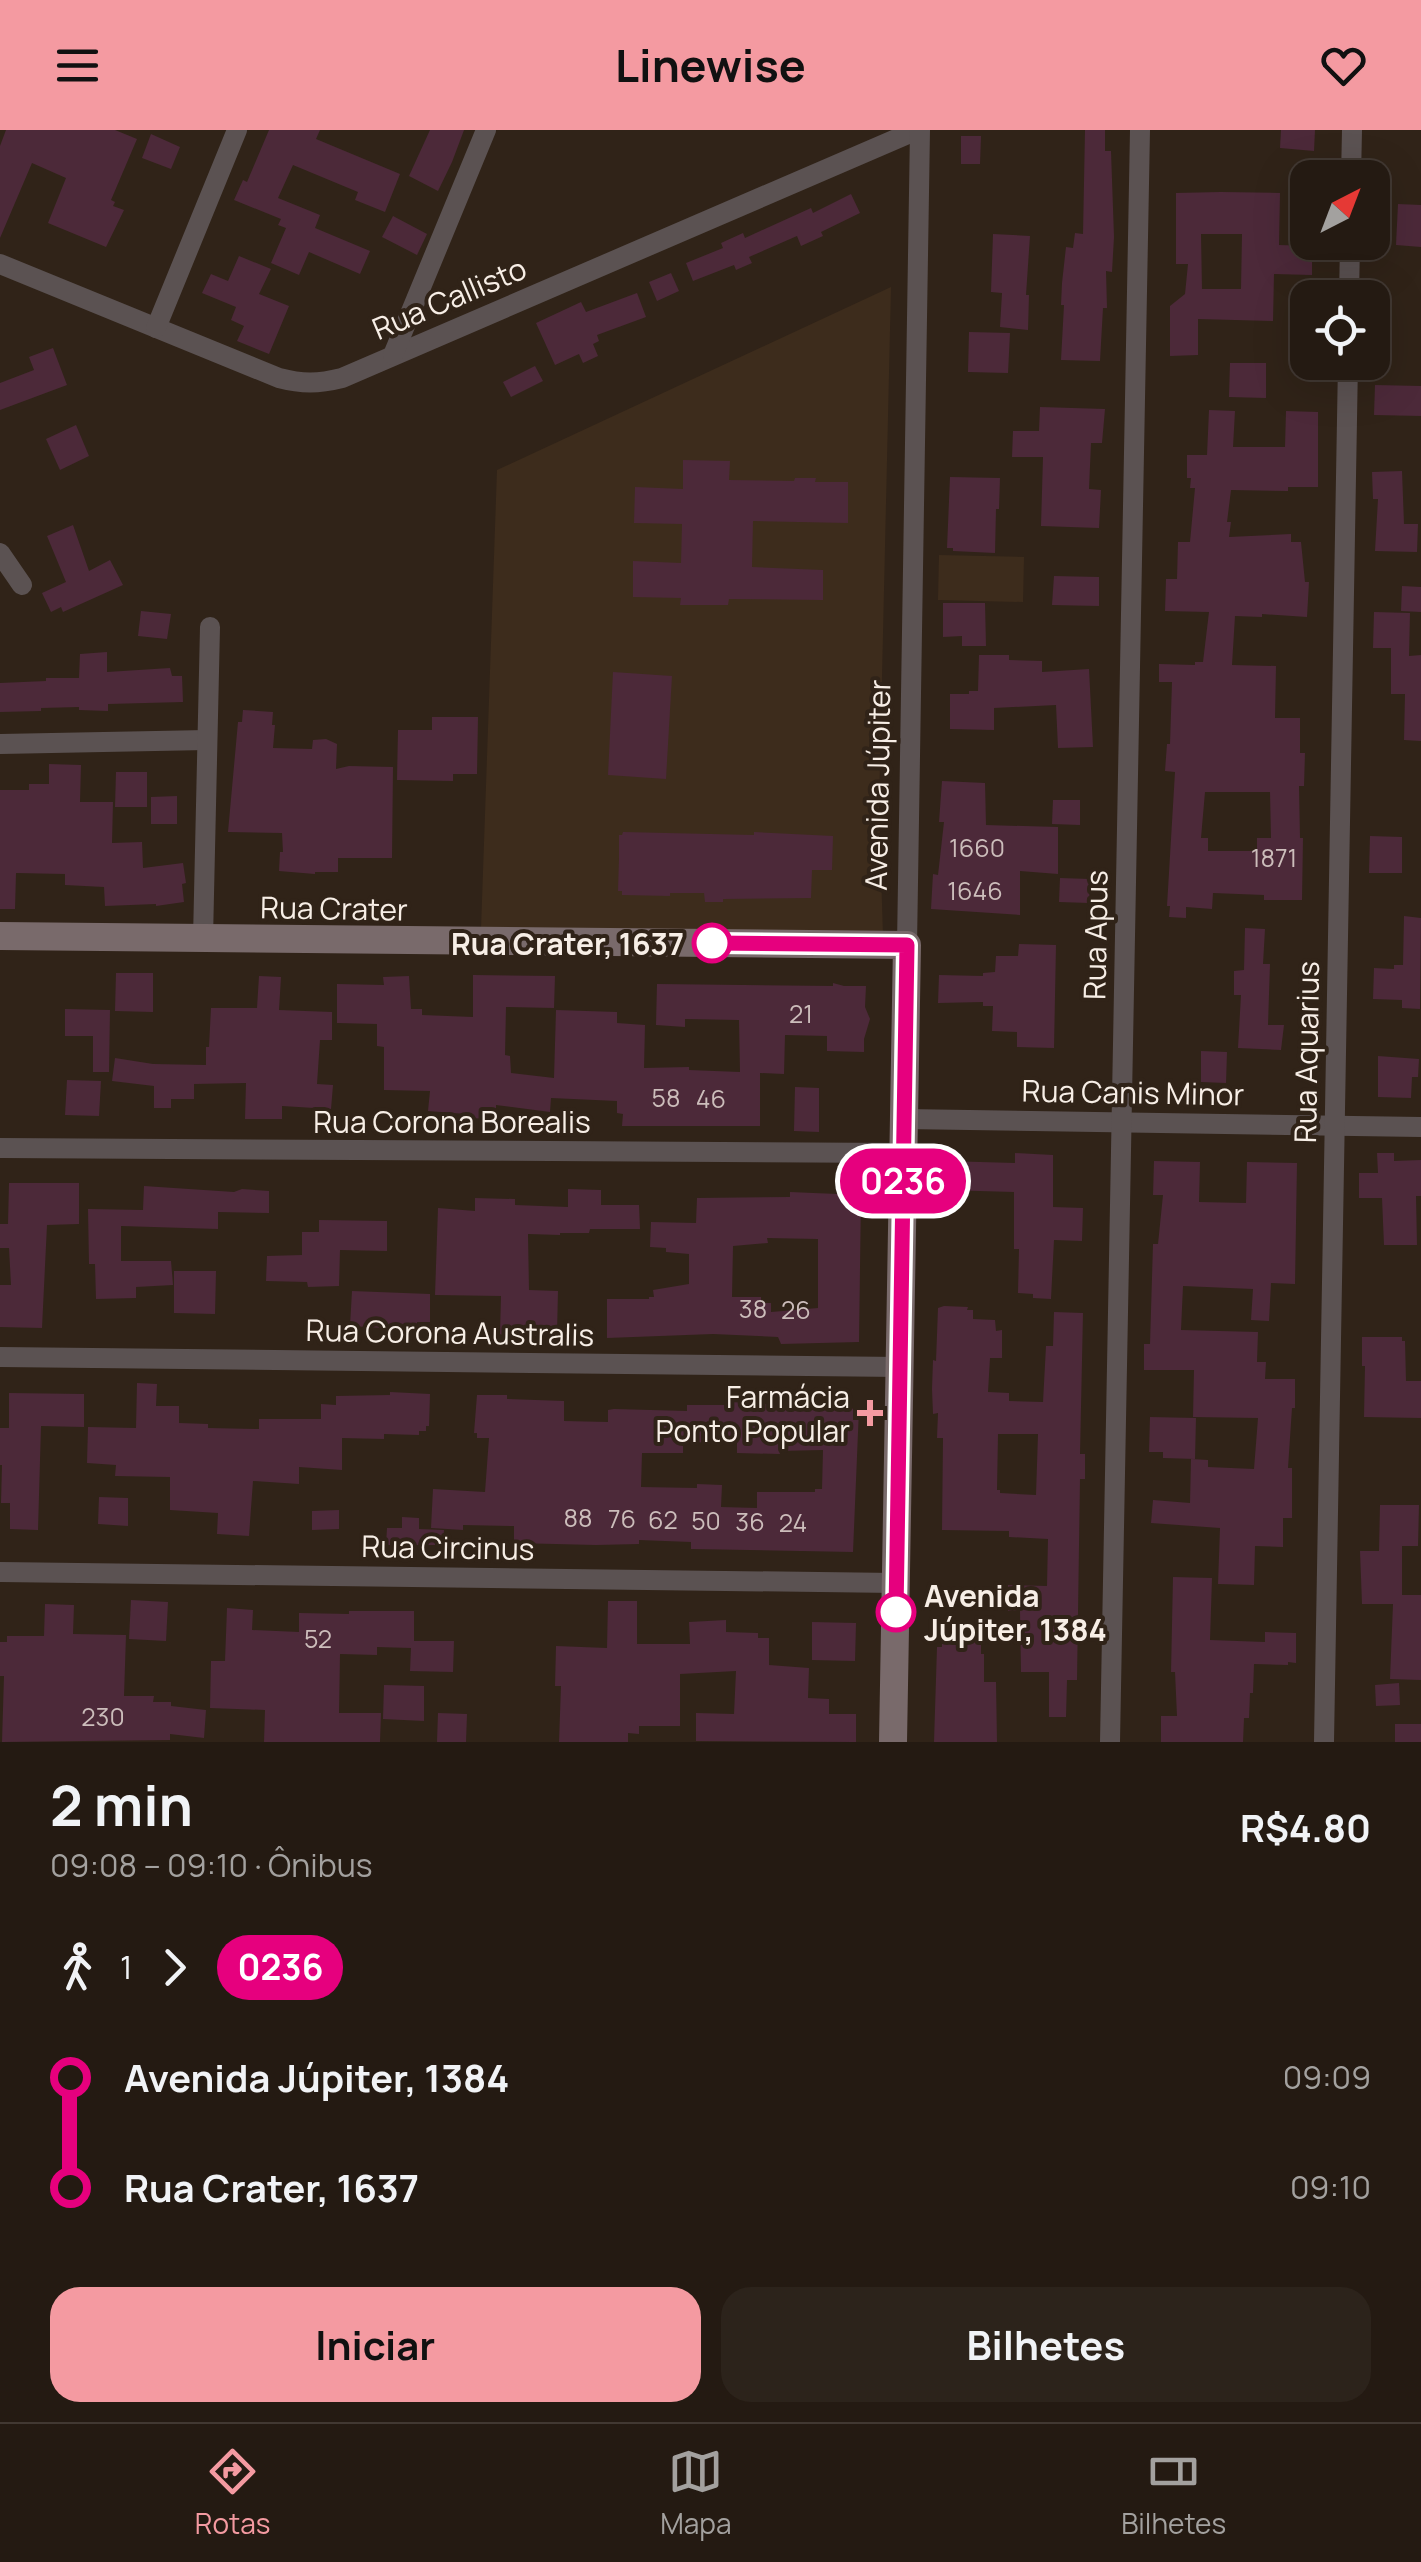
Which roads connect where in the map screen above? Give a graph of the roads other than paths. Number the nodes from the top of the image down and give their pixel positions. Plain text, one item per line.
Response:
1 (237, 130) edge
2 (486, 130) edge
3 (918, 130) edge
4 (1140, 130) edge
5 (1352, 130) edge
6 (1351, 160) edge
7 (0, 264) edge
8 (156, 328) junction
9 (393, 355) junction
10 (1348, 380) edge
11 (0, 553) edge
12 (22, 585) dead end
13 (210, 626) dead end
14 (207, 740) junction
15 (0, 744) edge
16 (0, 936) edge
17 (202, 939) junction
18 (907, 945) junction
19 (904, 1119) junction
20 (1122, 1122) junction
21 (1334, 1126) junction
22 (1421, 1127) edge
23 (0, 1148) edge
24 (904, 1153) junction
25 (0, 1358) edge
26 (900, 1367) junction
27 (0, 1572) edge
28 (896, 1583) junction
29 (894, 1742) edge
30 (1110, 1742) edge
31 (1324, 1742) edge

1 - 8 street
2 - 9 street
3 - 9 street, Rua Callisto
3 - 18 street, Avenida Júpiter
4 - 20 street, Rua Apus
5 - 6 street
7 - 8 street, Rua Callisto
8 - 9 street, Rua Callisto
10 - 21 street, Rua Aquarius
11 - 12 street
13 - 14 street
14 - 15 street
14 - 17 street
16 - 17 street, Rua Crater
17 - 18 street, Rua Crater
18 - 19 street, Avenida Júpiter
19 - 20 street, Rua Canis Minor
19 - 24 street, Avenida Júpiter
20 - 21 street, Rua Canis Minor
20 - 30 street, Rua Apus
21 - 22 street, Rua Canis Minor
21 - 31 street, Rua Aquarius
23 - 24 street, Rua Corona Borealis
24 - 26 street, Avenida Júpiter
25 - 26 street, Rua Corona Australis
26 - 28 street, Avenida Júpiter
27 - 28 street, Rua Circinus
28 - 29 street, Avenida Júpiter

